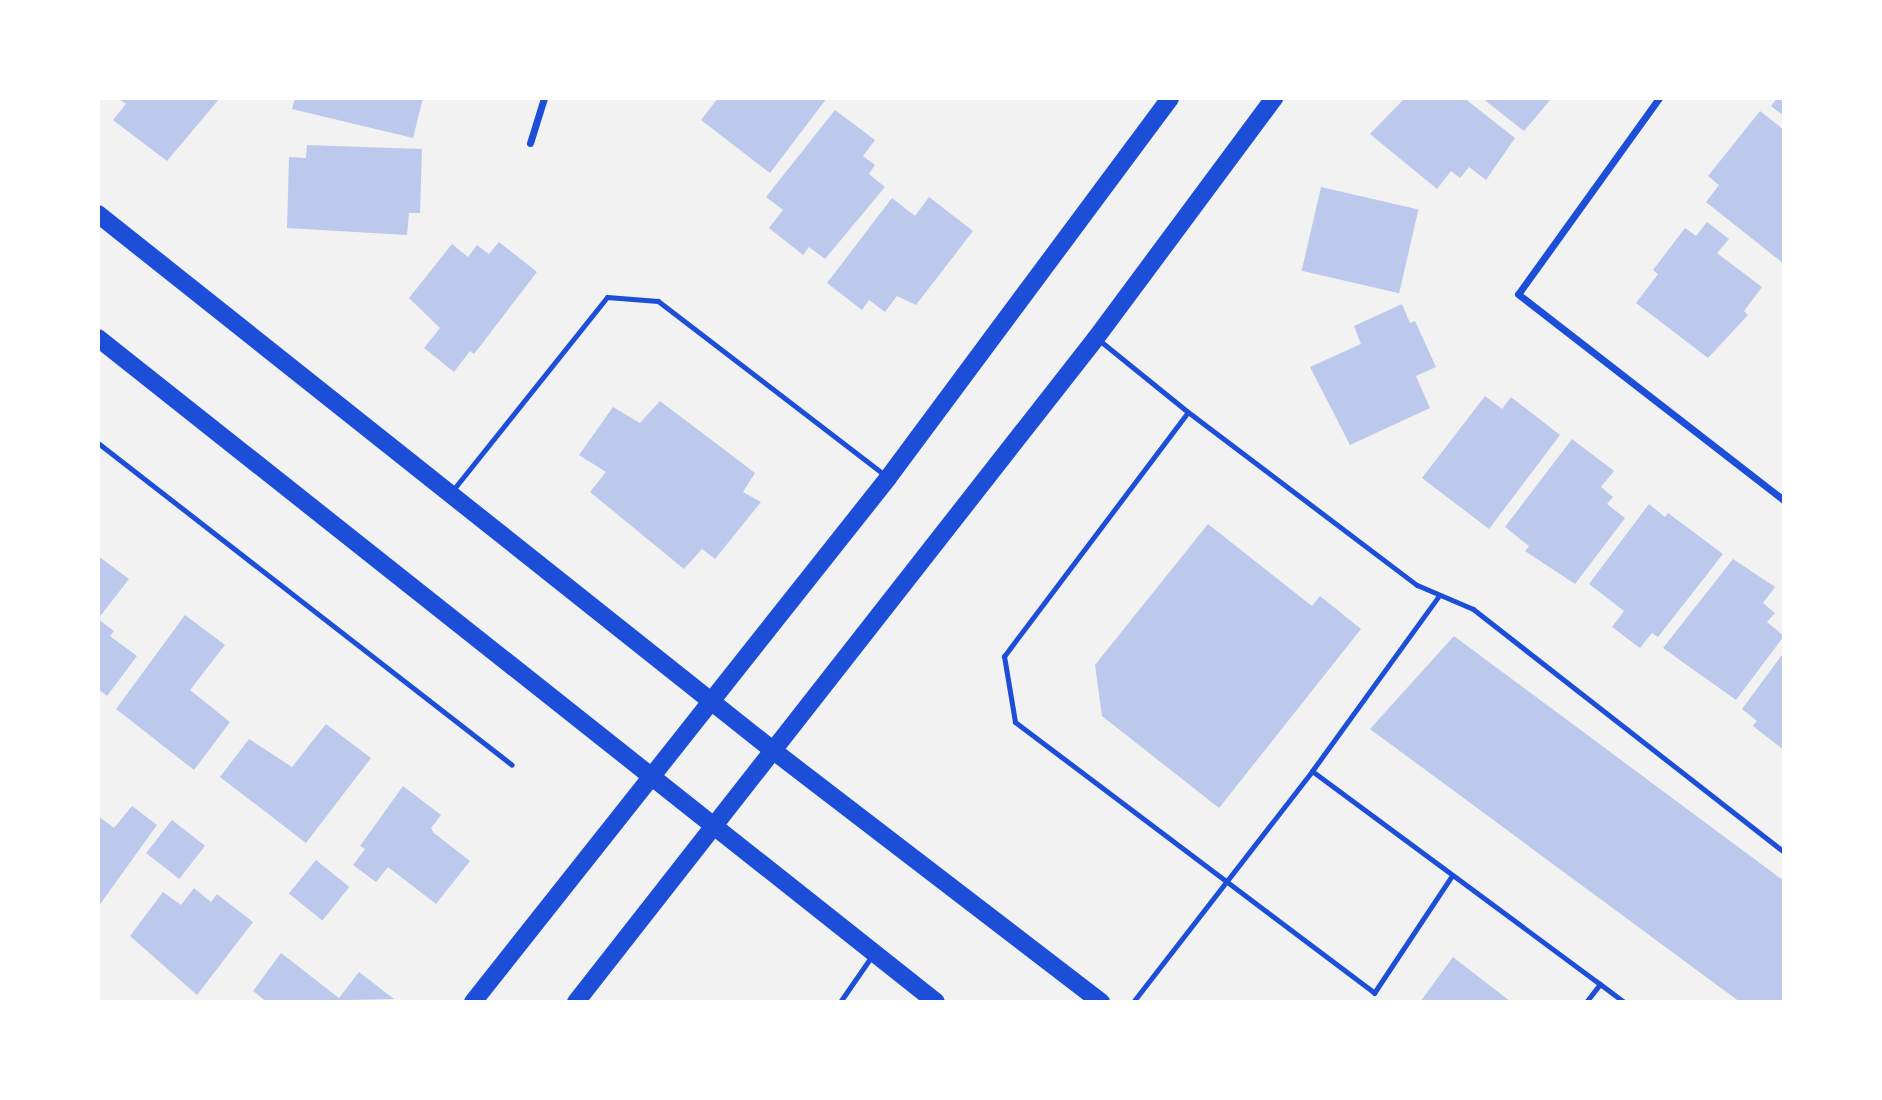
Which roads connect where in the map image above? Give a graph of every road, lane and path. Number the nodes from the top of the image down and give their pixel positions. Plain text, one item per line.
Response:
1 (544, 98) edge
2 (1170, 98) edge
3 (1274, 98) edge
4 (1659, 98) edge
5 (530, 143) dead end
6 (98, 214) edge
7 (98, 338) edge
8 (1096, 338) junction
9 (1188, 412) junction
10 (98, 443) edge
11 (888, 478) junction
12 (449, 494) junction
13 (1784, 500) edge
14 (1438, 597) junction
15 (713, 702) junction
16 (775, 752) junction
17 (512, 765) dead end
18 (1312, 771) junction
19 (653, 776) junction
20 (717, 827) junction
21 (1784, 852) edge
22 (1451, 877) junction
23 (1226, 884) junction
24 (873, 954) junction
25 (1600, 984) junction
26 (473, 1002) edge
27 (576, 1002) edge
28 (840, 1002) edge
29 (936, 1002) edge
30 (1101, 1002) edge
31 (1133, 1002) edge
32 (1586, 1002) edge
33 (1624, 1002) edge

1 - 5 street
2 - 11 main road
3 - 8 main road
4 - 13 street
6 - 12 main road
7 - 19 main road
8 - 9 lane
8 - 16 main road
9 - 14 lane
9 - 23 lane
10 - 17 lane
11 - 12 lane
11 - 15 main road
12 - 15 main road
14 - 18 lane
14 - 21 lane
15 - 16 main road
15 - 19 main road
16 - 20 main road
16 - 30 main road
18 - 22 lane
18 - 23 lane
19 - 20 main road
19 - 26 main road
20 - 24 main road
20 - 27 main road
22 - 23 lane
22 - 25 lane
23 - 31 lane
24 - 28 lane
24 - 29 main road
25 - 32 lane
25 - 33 lane

